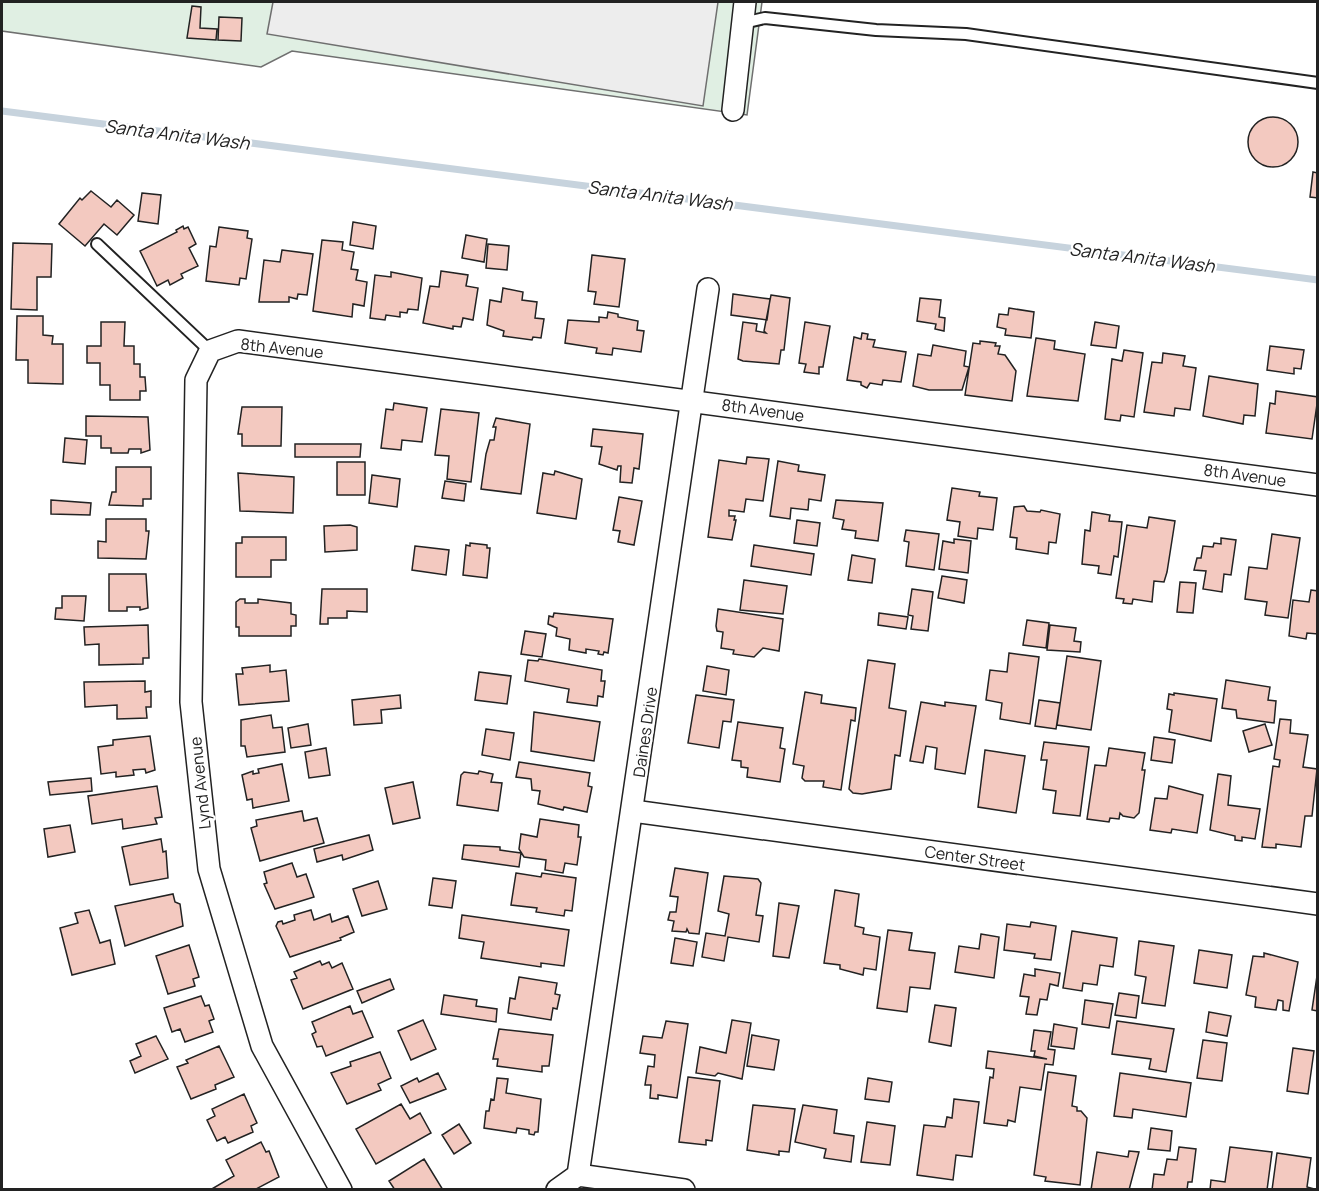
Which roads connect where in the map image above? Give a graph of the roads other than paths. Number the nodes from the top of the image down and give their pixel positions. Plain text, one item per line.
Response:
1 (745, 2) edge
2 (742, 23) junction
3 (1317, 84) edge
4 (734, 110) dead end
5 (97, 244) dead end
6 (708, 289) dead end
7 (210, 351) junction
8 (693, 400) junction
9 (1317, 485) edge
10 (633, 812) junction
11 (1317, 904) edge
12 (578, 1175) junction
13 (341, 1190) edge
14 (557, 1190) edge
15 (684, 1190) edge

1 - 2 street
2 - 3 lane
2 - 4 street
5 - 7 lane
6 - 8 street, Daines Drive
7 - 8 street, 8th Avenue
7 - 13 street, Lynd Avenue
8 - 9 street, 8th Avenue
8 - 10 street, Daines Drive
10 - 11 street, Center Street
10 - 12 street, Daines Drive
12 - 14 street
12 - 15 street

